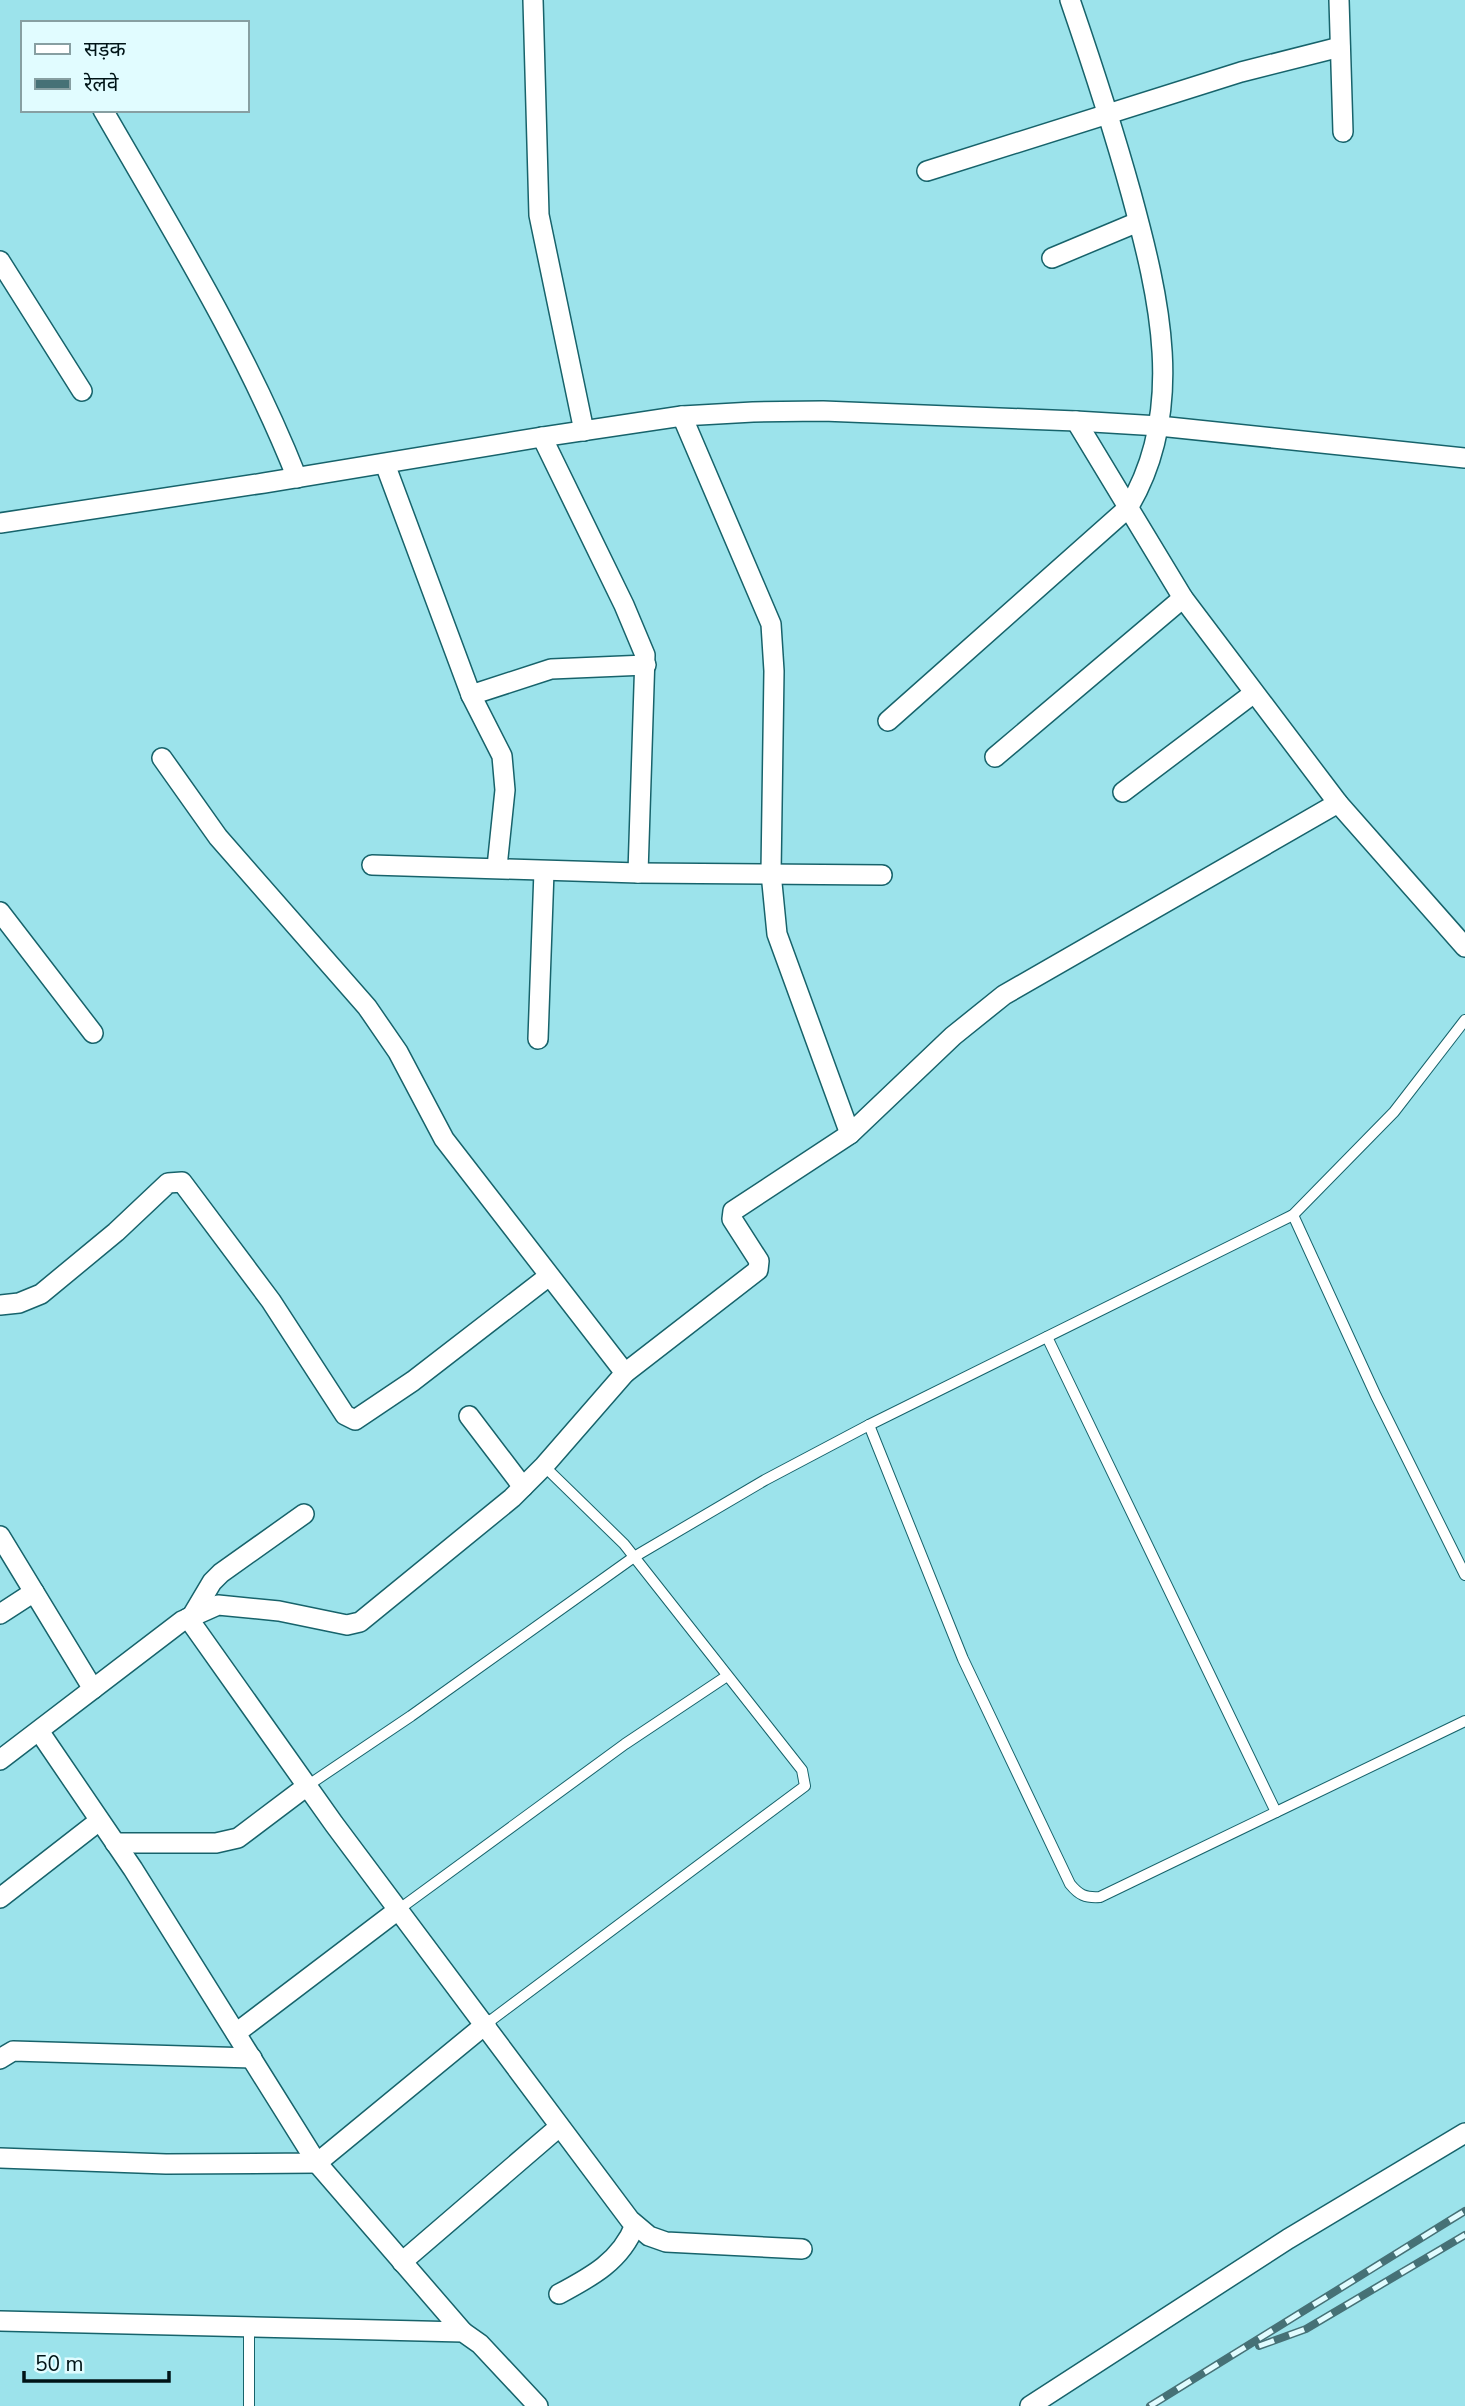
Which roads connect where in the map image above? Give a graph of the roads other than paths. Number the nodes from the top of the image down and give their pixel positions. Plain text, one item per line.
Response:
1 (533, 0) edge
2 (1070, 0) edge
3 (1339, 0) edge
4 (1340, 47) junction
5 (104, 112) edge
6 (1109, 113) junction
7 (1343, 132) dead end
8 (926, 171) dead end
9 (1138, 222) junction
10 (1052, 258) dead end
11 (0, 261) edge
12 (82, 391) dead end
13 (682, 416) junction
14 (1076, 421) junction
15 (1159, 426) junction
16 (584, 431) junction
17 (542, 437) junction
18 (1465, 458) edge
19 (385, 464) junction
20 (297, 478) junction
21 (1128, 508) junction
22 (0, 523) edge
23 (1183, 598) junction
24 (646, 665) junction
25 (1254, 692) junction
26 (471, 695) junction
27 (888, 721) dead end
28 (995, 757) dead end
29 (162, 758) dead end
30 (1123, 792) dead end
31 (1338, 803) junction
32 (372, 865) dead end
33 (498, 867) junction
34 (544, 871) junction
35 (638, 873) junction
36 (771, 873) junction
37 (882, 875) dead end
38 (0, 912) edge
39 (1465, 947) edge
40 (1465, 1020) edge
41 (93, 1033) dead end
42 (538, 1039) dead end
43 (850, 1134) junction
44 (1293, 1215) junction
45 (549, 1276) junction
46 (0, 1305) edge
47 (1047, 1337) junction
48 (625, 1373) junction
49 (469, 1416) dead end
50 (869, 1425) junction
51 (544, 1466) junction
52 (523, 1487) junction
53 (304, 1514) dead end
54 (0, 1536) edge
55 (634, 1557) junction
56 (1465, 1575) edge
57 (34, 1592) junction
58 (0, 1614) edge
59 (190, 1616) junction
60 (727, 1676) junction
61 (93, 1689) junction
62 (1465, 1721) edge
63 (39, 1731) junction
64 (0, 1760) edge
65 (307, 1786) junction
66 (1276, 1812) junction
67 (99, 1821) junction
68 (115, 1843) junction
69 (0, 1898) edge
70 (398, 1910) junction
71 (486, 2024) junction
72 (236, 2033) junction
73 (251, 2058) junction
74 (0, 2059) edge
75 (559, 2127) junction
76 (1465, 2133) edge
77 (0, 2158) edge
78 (317, 2163) junction
79 (635, 2225) junction
80 (802, 2249) dead end
81 (402, 2262) junction
82 (559, 2294) dead end
83 (0, 2321) edge
84 (249, 2329) junction
85 (463, 2332) junction
86 (249, 2406) edge
87 (538, 2406) edge
88 (1030, 2406) edge

1 - 16 street
2 - 6 street
3 - 4 street
4 - 6 street
4 - 7 street
5 - 20 street
6 - 8 street
6 - 9 street
9 - 10 street
9 - 15 street
11 - 12 street
13 - 14 street
13 - 16 street
13 - 36 street
14 - 15 street
14 - 21 street
15 - 18 street
15 - 21 street
16 - 17 street
17 - 19 street
17 - 24 street
19 - 20 street
19 - 26 street
20 - 22 street
21 - 23 street
21 - 27 street
23 - 25 street
23 - 28 street
24 - 26 street
24 - 35 street
25 - 30 street
25 - 31 street
26 - 33 street
29 - 45 street
31 - 39 street
31 - 43 street
32 - 33 street
33 - 34 street
34 - 35 street
34 - 42 street
35 - 36 street
36 - 37 street
36 - 43 street
38 - 41 street
40 - 44 lane
43 - 48 street
44 - 47 lane
44 - 56 lane
45 - 46 street
45 - 48 street
47 - 50 lane
47 - 66 lane
48 - 51 street
49 - 52 street
50 - 55 lane
50 - 66 lane
51 - 52 street
51 - 55 lane
52 - 59 street
53 - 59 street
54 - 57 street
55 - 60 lane
55 - 65 lane
57 - 58 street
57 - 61 street
59 - 61 street
59 - 65 street
60 - 70 lane
60 - 71 lane
61 - 63 street
62 - 66 lane
63 - 64 street
63 - 67 street
65 - 68 street
65 - 70 street
67 - 68 street
67 - 69 street
68 - 72 street
70 - 71 street
70 - 72 street
71 - 75 street
71 - 78 street
72 - 73 street
73 - 74 street
73 - 78 street
75 - 79 street
75 - 81 street
76 - 88 street
77 - 78 street
78 - 81 street
79 - 80 street
79 - 82 street
81 - 85 street
83 - 84 street
84 - 85 street
84 - 86 lane
85 - 87 street

